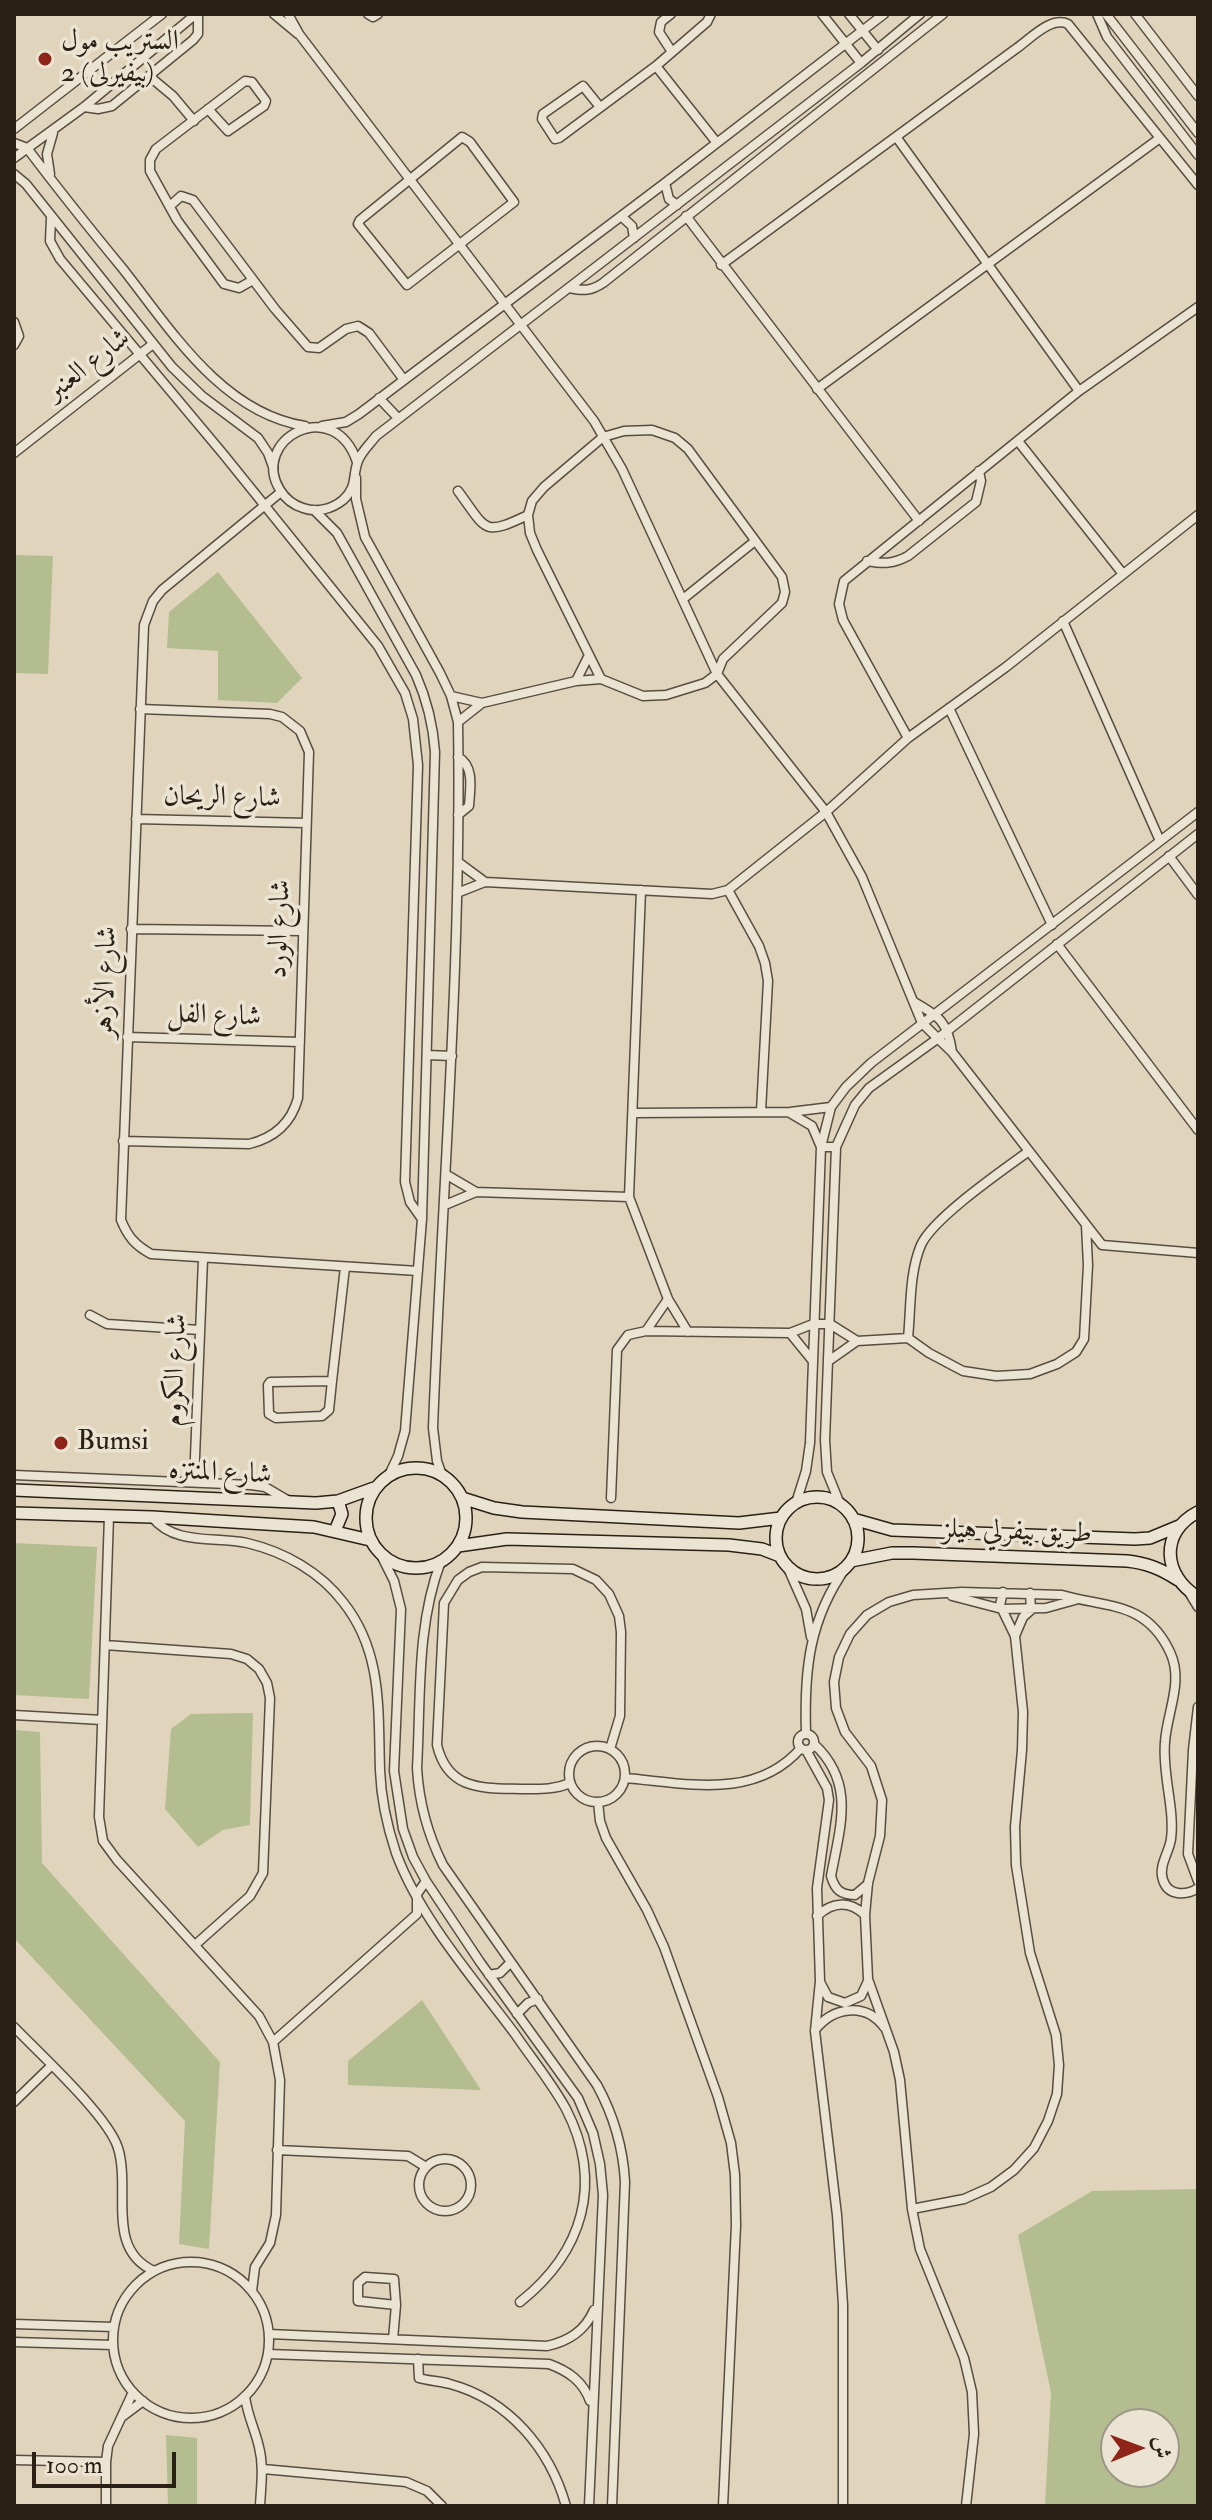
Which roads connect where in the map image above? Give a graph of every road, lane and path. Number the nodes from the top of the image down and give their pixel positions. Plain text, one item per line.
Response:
1 (162, 14) edge
2 (197, 14) edge
3 (274, 14) edge
4 (288, 14) edge
5 (368, 14) edge
6 (378, 14) edge
7 (671, 14) edge
8 (711, 14) edge
9 (822, 14) edge
10 (849, 14) edge
11 (884, 14) edge
12 (920, 14) edge
13 (943, 14) edge
14 (1097, 14) edge
15 (1106, 14) edge
16 (1135, 14) edge
17 (863, 31) junction
18 (299, 34) junction
19 (846, 44) junction
20 (878, 50) junction
21 (672, 52) junction
22 (861, 63) junction
23 (656, 66) junction
24 (159, 68) junction
25 (149, 76) junction
26 (1142, 83) junction
27 (1127, 95) junction
28 (173, 96) junction
29 (1198, 96) edge
30 (84, 107) junction
31 (600, 107) junction
32 (208, 109) junction
33 (194, 121) junction
34 (14, 129) edge
35 (53, 130) junction
36 (1198, 133) edge
37 (897, 138) junction
38 (1160, 138) junction
39 (14, 143) edge
40 (717, 143) junction
41 (27, 148) junction
42 (1198, 155) edge
43 (14, 158) edge
44 (1198, 166) edge
45 (1189, 173) junction
46 (14, 174) edge
47 (408, 179) junction
48 (53, 182) junction
49 (665, 183) junction
50 (1198, 185) edge
51 (677, 205) junction
52 (170, 206) junction
53 (621, 216) junction
54 (686, 216) junction
55 (51, 218) junction
56 (634, 238) junction
57 (458, 246) junction
58 (988, 264) junction
59 (721, 265) junction
60 (253, 280) junction
61 (569, 288) junction
62 (505, 305) junction
63 (1198, 307) edge
64 (14, 322) edge
65 (521, 326) junction
66 (153, 344) junction
67 (14, 345) edge
68 (140, 354) junction
69 (404, 380) junction
70 (817, 389) junction
71 (1079, 391) junction
72 (379, 398) junction
73 (398, 418) junction
74 (315, 427) junction
75 (603, 437) junction
76 (1018, 441) junction
77 (14, 453) edge
78 (357, 462) junction
79 (274, 468) junction
80 (979, 471) junction
81 (356, 478) junction
82 (458, 491) dead end
83 (281, 492) junction
84 (265, 506) junction
85 (314, 510) junction
86 (528, 515) junction
87 (1198, 515) edge
88 (919, 521) junction
89 (755, 541) junction
90 (867, 561) junction
91 (1123, 574) junction
92 (683, 599) junction
93 (1063, 621) junction
94 (589, 655) junction
95 (717, 674) junction
96 (601, 679) junction
97 (576, 681) junction
98 (451, 696) junction
99 (482, 703) junction
100 (949, 708) junction
101 (140, 709) junction
102 (458, 722) junction
103 (908, 738) junction
104 (826, 812) junction
105 (1198, 812) edge
106 (136, 819) junction
107 (306, 823) junction
108 (1198, 834) edge
109 (1160, 841) junction
110 (1169, 856) junction
111 (458, 862) junction
112 (485, 882) junction
113 (1107, 883) junction
114 (641, 890) junction
115 (728, 890) junction
116 (457, 893) junction
117 (1198, 895) edge
118 (1115, 897) junction
119 (1052, 925) junction
120 (131, 929) junction
121 (303, 931) junction
122 (1057, 944) junction
123 (913, 1002) junction
124 (936, 1014) junction
125 (922, 1023) junction
126 (948, 1029) junction
127 (127, 1037) junction
128 (937, 1039) junction
129 (300, 1042) junction
130 (952, 1052) junction
131 (427, 1055) junction
132 (452, 1056) junction
133 (831, 1107) junction
134 (761, 1111) junction
135 (790, 1112) junction
136 (633, 1113) junction
137 (1198, 1130) edge
138 (123, 1141) junction
139 (821, 1147) junction
140 (836, 1147) junction
141 (1029, 1151) junction
142 (447, 1175) junction
143 (476, 1192) junction
144 (629, 1197) junction
145 (445, 1205) junction
146 (422, 1219) junction
147 (1086, 1224) junction
148 (1102, 1245) junction
149 (1196, 1251) edge
150 (203, 1259) junction
151 (1088, 1265) junction
152 (345, 1267) junction
153 (418, 1271) junction
154 (668, 1299) junction
155 (90, 1315) dead end
156 (813, 1324) junction
157 (830, 1324) junction
158 (200, 1330) junction
159 (646, 1331) junction
160 (688, 1332) junction
161 (790, 1333) junction
162 (908, 1338) junction
163 (857, 1341) junction
164 (812, 1360) junction
165 (830, 1360) junction
166 (332, 1381) junction
167 (14, 1475) edge
168 (389, 1475) junction
169 (442, 1475) junction
170 (194, 1482) junction
171 (374, 1488) junction
172 (14, 1490) edge
173 (153, 1495) junction
174 (462, 1498) junction
175 (611, 1498) dead end
176 (338, 1501) junction
177 (290, 1502) junction
178 (1198, 1502) edge
179 (796, 1503) junction
180 (840, 1504) junction
181 (14, 1513) edge
182 (1194, 1514) edge
183 (109, 1516) junction
184 (152, 1517) junction
185 (781, 1518) junction
186 (853, 1519) junction
187 (1179, 1526) junction
188 (335, 1531) junction
189 (370, 1540) junction
190 (458, 1546) junction
191 (381, 1555) junction
192 (441, 1561) junction
193 (784, 1561) junction
194 (849, 1564) junction
195 (1178, 1580) junction
196 (1003, 1592) junction
197 (1030, 1593) junction
198 (939, 1594) junction
199 (1193, 1594) edge
200 (1076, 1600) junction
201 (1198, 1607) edge
202 (1002, 1609) junction
203 (1031, 1610) junction
204 (1015, 1636) junction
205 (811, 1639) junction
206 (105, 1645) junction
207 (1198, 1707) edge
208 (14, 1715) edge
209 (102, 1720) junction
210 (806, 1733) junction
211 (380, 1742) junction
212 (394, 1742) junction
213 (814, 1744) junction
214 (610, 1749) junction
215 (803, 1749) junction
216 (1195, 1750) edge
217 (625, 1778) junction
218 (570, 1783) junction
219 (598, 1802) junction
220 (1194, 1831) edge
221 (426, 1881) junction
222 (1198, 1881) edge
223 (868, 1883) junction
224 (1198, 1888) edge
225 (417, 1894) junction
226 (845, 1899) junction
227 (417, 1914) junction
228 (449, 1915) junction
229 (865, 1915) junction
230 (817, 1916) junction
231 (431, 1919) junction
232 (195, 1945) junction
233 (511, 1962) junction
234 (489, 1975) junction
235 (868, 1979) junction
236 (820, 1981) junction
237 (538, 1999) junction
238 (845, 2006) junction
239 (517, 2014) junction
240 (14, 2027) edge
241 (815, 2031) junction
242 (887, 2032) junction
243 (273, 2042) junction
244 (51, 2066) junction
245 (14, 2102) edge
246 (593, 2133) junction
247 (578, 2139) junction
248 (277, 2150) junction
249 (426, 2167) junction
250 (912, 2209) junction
251 (133, 2258) junction
252 (255, 2267) junction
253 (154, 2271) junction
254 (234, 2274) junction
255 (135, 2285) junction
256 (252, 2291) junction
257 (520, 2302) dead end
258 (396, 2305) junction
259 (597, 2306) junction
260 (14, 2324) edge
261 (114, 2327) junction
262 (269, 2334) junction
263 (393, 2339) junction
264 (14, 2342) edge
265 (113, 2345) junction
266 (268, 2354) junction
267 (418, 2359) junction
268 (133, 2392) junction
269 (245, 2396) junction
270 (143, 2401) junction
271 (231, 2407) junction
272 (592, 2408) junction
273 (123, 2417) junction
274 (249, 2420) junction
275 (14, 2460) edge
276 (106, 2462) junction
277 (263, 2469) junction
278 (106, 2506) edge
279 (260, 2506) edge
280 (442, 2506) edge
281 (566, 2506) edge
282 (589, 2506) edge
283 (612, 2506) edge
284 (723, 2506) edge
285 (843, 2506) edge
286 (966, 2506) edge

1 - 34 street
2 - 24 street
2 - 30 street
3 - 18 street
4 - 18 street
5 - 6 street
7 - 21 street
8 - 21 street
9 - 19 street
10 - 17 street
11 - 17 street
12 - 20 street
13 - 54 street
14 - 26 street
15 - 36 street
16 - 29 street
17 - 19 street
17 - 20 street
18 - 47 street
19 - 22 street
19 - 40 street
20 - 22 street
21 - 23 street
22 - 51 street
23 - 31 street
23 - 40 street
24 - 25 street
24 - 28 street
25 - 28 street
25 - 30 street
26 - 27 street
26 - 42 street
27 - 37 street
27 - 38 street
28 - 33 street
30 - 35 street
31 - 31 street
32 - 32 street
32 - 33 street
33 - 52 street
35 - 41 street
35 - 48 street
37 - 58 street
37 - 59 street
38 - 45 street
38 - 58 street
39 - 41 street
40 - 49 street
41 - 43 street
41 - 48 street
44 - 45 street
45 - 50 street
46 - 55 street
47 - 57 street
47 - 57 street
47 - 57 street
48 - 74 street
49 - 51 street
49 - 53 street
51 - 56 street
52 - 60 street
52 - 60 street
53 - 56 street
53 - 62 street
54 - 59 street
54 - 61 street
55 - 66 street
55 - 68 street
56 - 61 street
57 - 62 street
58 - 70 street
58 - 71 street
59 - 70 street
60 - 69 street
61 - 65 street
62 - 65 street
62 - 69 street
63 - 71 street
64 - 67 street
65 - 73 street
65 - 75 street
66 - 68 street, شارع العنبر
66 - 79 street
68 - 77 street, شارع العنبر
68 - 84 street
69 - 72 street
70 - 88 street
71 - 76 street
72 - 73 street
72 - 74 street
73 - 78 street
74 - 78 street
74 - 79 street
75 - 86 street
75 - 89 street
75 - 92 street
76 - 80 street
76 - 91 street
78 - 81 street
79 - 83 street
80 - 88 street
80 - 90 street
81 - 85 street
81 - 98 street
82 - 86 street
83 - 84 street, شارع الأزهر
83 - 85 street
84 - 101 street, شارع الأزهر
84 - 146 street
85 - 131 street
86 - 94 street
87 - 91 street
88 - 90 street
89 - 92 street
89 - 95 street
90 - 103 street
91 - 93 street
92 - 95 street
93 - 100 street
93 - 109 street
94 - 96 street
94 - 97 street
95 - 96 street
95 - 104 street
96 - 97 street
97 - 99 street
98 - 99 street
98 - 102 street
99 - 102 street
100 - 103 street
100 - 119 street
101 - 106 street, شارع الأزهر
101 - 107 street, شارع الورد
102 - 111 street
103 - 104 street
104 - 115 street
104 - 123 street
105 - 109 street
106 - 107 street, شارع الريحان
106 - 120 street, شارع الأزهر
107 - 121 street, شارع الورد
108 - 110 street
109 - 113 street
110 - 117 street
110 - 118 street
111 - 112 street
111 - 116 street
112 - 114 street
112 - 116 street
113 - 118 street
113 - 119 street
114 - 115 street
114 - 136 street
115 - 134 street
116 - 132 street
118 - 122 street
119 - 124 street
120 - 121 street
120 - 127 street, شارع الأزهر
121 - 129 street, شارع الورد
122 - 126 street
122 - 137 street
123 - 124 street
123 - 125 street
124 - 125 street
124 - 126 street
125 - 128 street
125 - 133 street
126 - 128 street
126 - 130 street
127 - 129 street, شارع الفل
127 - 138 street, شارع الأزهر
128 - 130 street
128 - 140 street
129 - 138 street, شارع الورد
130 - 141 street
131 - 132 street
131 - 146 street
132 - 142 street
133 - 135 street
133 - 139 street
134 - 135 street
134 - 136 street
135 - 139 street
136 - 144 street
138 - 150 street, شارع الأزهر
139 - 140 street
139 - 156 street
140 - 157 street
141 - 147 street
141 - 162 street
142 - 143 street
142 - 145 street
143 - 144 street
143 - 145 street
144 - 154 street
145 - 169 street
146 - 153 street
147 - 148 street
147 - 151 street
148 - 149 street
148 - 151 street
150 - 152 street, شارع الأزهر
150 - 158 street, شارع الكروم
151 - 162 street
152 - 153 street, شارع الأزهر
152 - 166 street
153 - 168 street
154 - 159 street
154 - 160 street
155 - 158 street
156 - 157 street
156 - 161 street
156 - 164 street
157 - 163 street
157 - 165 street
158 - 170 street, شارع الكروم
159 - 160 street
159 - 175 street
160 - 161 street
161 - 164 street
162 - 163 street
163 - 165 street
164 - 179 street
165 - 180 street
166 - 166 street
167 - 170 street
168 - 169 street
168 - 171 street
169 - 174 street
170 - 177 street
171 - 176 street, شارع المنتزه
171 - 189 street
172 - 173 street, شارع المنتزه
173 - 177 street, شارع المنتزه
173 - 184 street
174 - 185 street
174 - 190 street
176 - 177 street, شارع المنتزه
176 - 188 street
178 - 182 street
179 - 180 street
179 - 185 street
180 - 186 street
181 - 183 street, شارع المنتزه
182 - 187 street
183 - 184 street, شارع المنتزه
183 - 206 street
184 - 188 street, شارع المنتزه
184 - 211 street
185 - 193 street
186 - 187 street, طريق بيفرلي هيلز
186 - 194 street
187 - 195 street
188 - 189 street, شارع المنتزه
189 - 191 street
190 - 192 street
190 - 193 street
191 - 192 street
191 - 212 street
192 - 233 street
193 - 194 street
193 - 205 street
194 - 195 street, طريق بيفرلي هيلز
194 - 205 street
195 - 199 street
196 - 197 street
196 - 198 street
196 - 202 street
197 - 200 street
197 - 203 street
198 - 202 street
198 - 223 street
199 - 201 street
200 - 203 street
200 - 224 street
202 - 203 street
202 - 204 street
203 - 204 street
204 - 250 street
205 - 210 street
206 - 209 street
206 - 232 street
207 - 216 street
208 - 209 street
209 - 232 street
210 - 213 street
210 - 215 street
211 - 212 street
211 - 225 street
212 - 221 street
213 - 215 street
213 - 226 street
214 - 217 street
214 - 218 street
214 - 218 street
215 - 217 street
215 - 230 street
216 - 220 street
217 - 219 street
218 - 219 street
219 - 284 street
220 - 222 street
221 - 225 street
221 - 228 street
223 - 226 street
223 - 229 street
225 - 227 street
225 - 231 street
226 - 229 street
226 - 230 street
227 - 231 street
227 - 243 street
228 - 231 street
228 - 234 street
229 - 235 street
230 - 236 street
231 - 247 street
232 - 243 street
233 - 234 street
233 - 237 street
234 - 239 street
235 - 238 street
235 - 242 street
236 - 238 street
236 - 241 street
237 - 239 street
237 - 283 street
238 - 241 street
238 - 242 street
239 - 246 street
240 - 244 street
241 - 285 street
242 - 250 street
243 - 248 street
244 - 245 street
244 - 251 street
246 - 247 street
246 - 259 street
247 - 257 street
248 - 249 street
248 - 252 street
249 - 249 street
250 - 286 street
251 - 253 street
251 - 255 street
252 - 254 street
252 - 256 street
253 - 254 street
253 - 255 street
254 - 256 street
255 - 261 street
256 - 262 street
258 - 258 street
258 - 263 street
259 - 263 street
259 - 272 street
260 - 261 street
261 - 265 street
262 - 263 street
262 - 266 street
264 - 265 street
265 - 268 street
266 - 267 street
266 - 269 street
267 - 272 street
267 - 281 street
268 - 270 street
268 - 273 street
269 - 271 street
269 - 274 street
270 - 271 street
270 - 273 street
271 - 274 street
272 - 282 street
273 - 276 street
274 - 277 street
275 - 276 street
276 - 278 street
277 - 279 street
277 - 280 street

